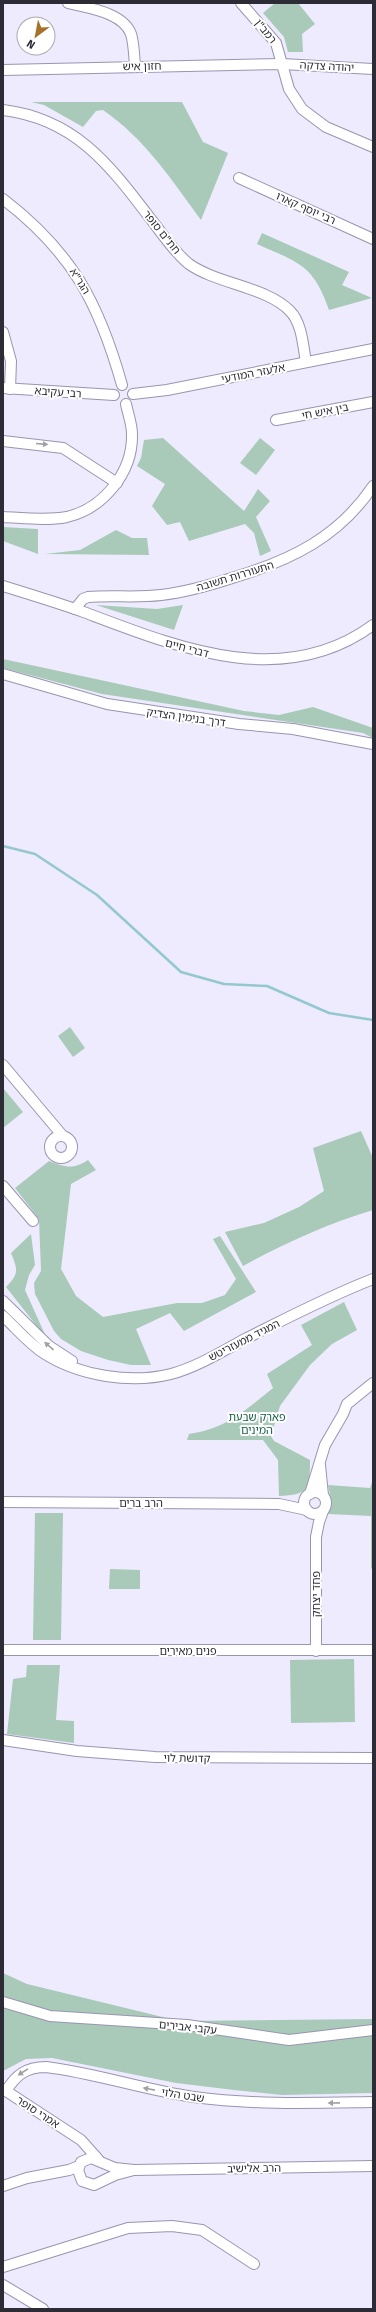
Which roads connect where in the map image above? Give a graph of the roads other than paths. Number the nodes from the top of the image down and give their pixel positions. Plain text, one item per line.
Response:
1 (68, 3) edge
2 (242, 3) edge
3 (282, 64) junction
4 (135, 66) junction
5 (373, 69) edge
6 (3, 70) edge
7 (3, 110) edge
8 (373, 147) edge
9 (239, 178) dead end
10 (3, 199) edge
11 (373, 239) edge
12 (3, 332) edge
13 (373, 349) edge
14 (306, 362) junction
15 (122, 385) junction
16 (6, 388) edge
17 (133, 394) junction
18 (114, 395) junction
19 (373, 402) edge
20 (126, 404) junction
21 (276, 420) dead end
22 (3, 441) edge
23 (117, 483) junction
24 (373, 486) edge
25 (3, 517) edge
26 (3, 586) edge
27 (75, 609) junction
28 (373, 625) edge
29 (3, 674) edge
30 (373, 744) edge
31 (3, 1065) edge
32 (42, 1114) junction
33 (62, 1136) junction
34 (51, 1141) junction
35 (3, 1186) edge
36 (34, 1221) dead end
37 (373, 1279) edge
38 (3, 1301) edge
39 (3, 1316) edge
40 (109, 1376) junction
41 (373, 1383) edge
42 (320, 1463) junction
43 (308, 1495) junction
44 (323, 1495) junction
45 (3, 1502) edge
46 (279, 1504) junction
47 (308, 1511) junction
48 (323, 1511) junction
49 (316, 1537) junction
50 (3, 1650) edge
51 (373, 1650) edge
52 (316, 1651) junction
53 (3, 1740) edge
54 (373, 1758) edge
55 (3, 2002) edge
56 (373, 2030) edge
57 (5, 2090) edge
58 (373, 2102) edge
59 (73, 2135) junction
60 (100, 2161) junction
61 (80, 2164) junction
62 (373, 2166) edge
63 (134, 2170) junction
64 (53, 2173) junction
65 (82, 2181) junction
66 (102, 2181) junction
67 (3, 2186) edge
68 (254, 2264) dead end
69 (3, 2267) edge
70 (3, 2285) edge
71 (44, 2309) edge

1 - 4 street
2 - 3 street, רמב"ן
3 - 4 street, חזון איש
3 - 5 street, יהודה צדקה
3 - 8 street, רמב"ן
4 - 6 street, חזון איש
7 - 14 street, חת"ם סופר
9 - 11 street, רבי יוסף קארו
10 - 15 street, הגר"א
12 - 16 street
13 - 14 street, אלעזר המודעי
14 - 17 street, אלעזר המודעי
15 - 17 street
15 - 18 street
16 - 18 street, רבי עקיבא
17 - 20 street
18 - 20 street
19 - 21 street, בין איש חי
20 - 23 street
22 -> 23 street
23 - 25 street
24 - 27 street, התעוררות תשובה
26 - 27 street, דברי חיים
27 - 28 street, דברי חיים
29 - 30 street, דרך בנימין הצדיק
31 - 32 street
32 - 33 street
32 - 34 street
33 - 34 street
33 - 34 street
35 - 36 street
37 - 40 street, המגיד ממעזריטש
40 -> 38 street, המגיד ממעזריטש
39 - 40 street, המגיד ממעזריטש
41 - 42 street
42 - 43 street
42 - 44 street
43 - 44 street
43 - 46 street, הרב ברים
43 - 47 street
44 - 48 street
45 - 46 street, הרב ברים
46 - 47 street, הרב ברים
47 - 48 street
47 - 49 street, פחד יצחק
48 - 49 street, פחד יצחק
49 - 52 street, פחד יצחק
50 - 52 street, פנים מאירים
51 - 52 street, פנים מאירים
53 - 54 street, קדושת לוי
55 - 56 street, עקבי אבירים
58 -> 57 street, שבט הלוי
57 - 59 street, אמרי סופר
59 - 60 street, אמרי סופר
59 - 61 street
60 - 61 street
60 - 63 street
60 - 66 street
61 - 64 street
61 - 65 street
62 - 63 street, הרב אלישיב
63 - 66 street
64 - 65 street
64 - 67 street
65 - 66 street
68 - 69 street
70 - 71 street

